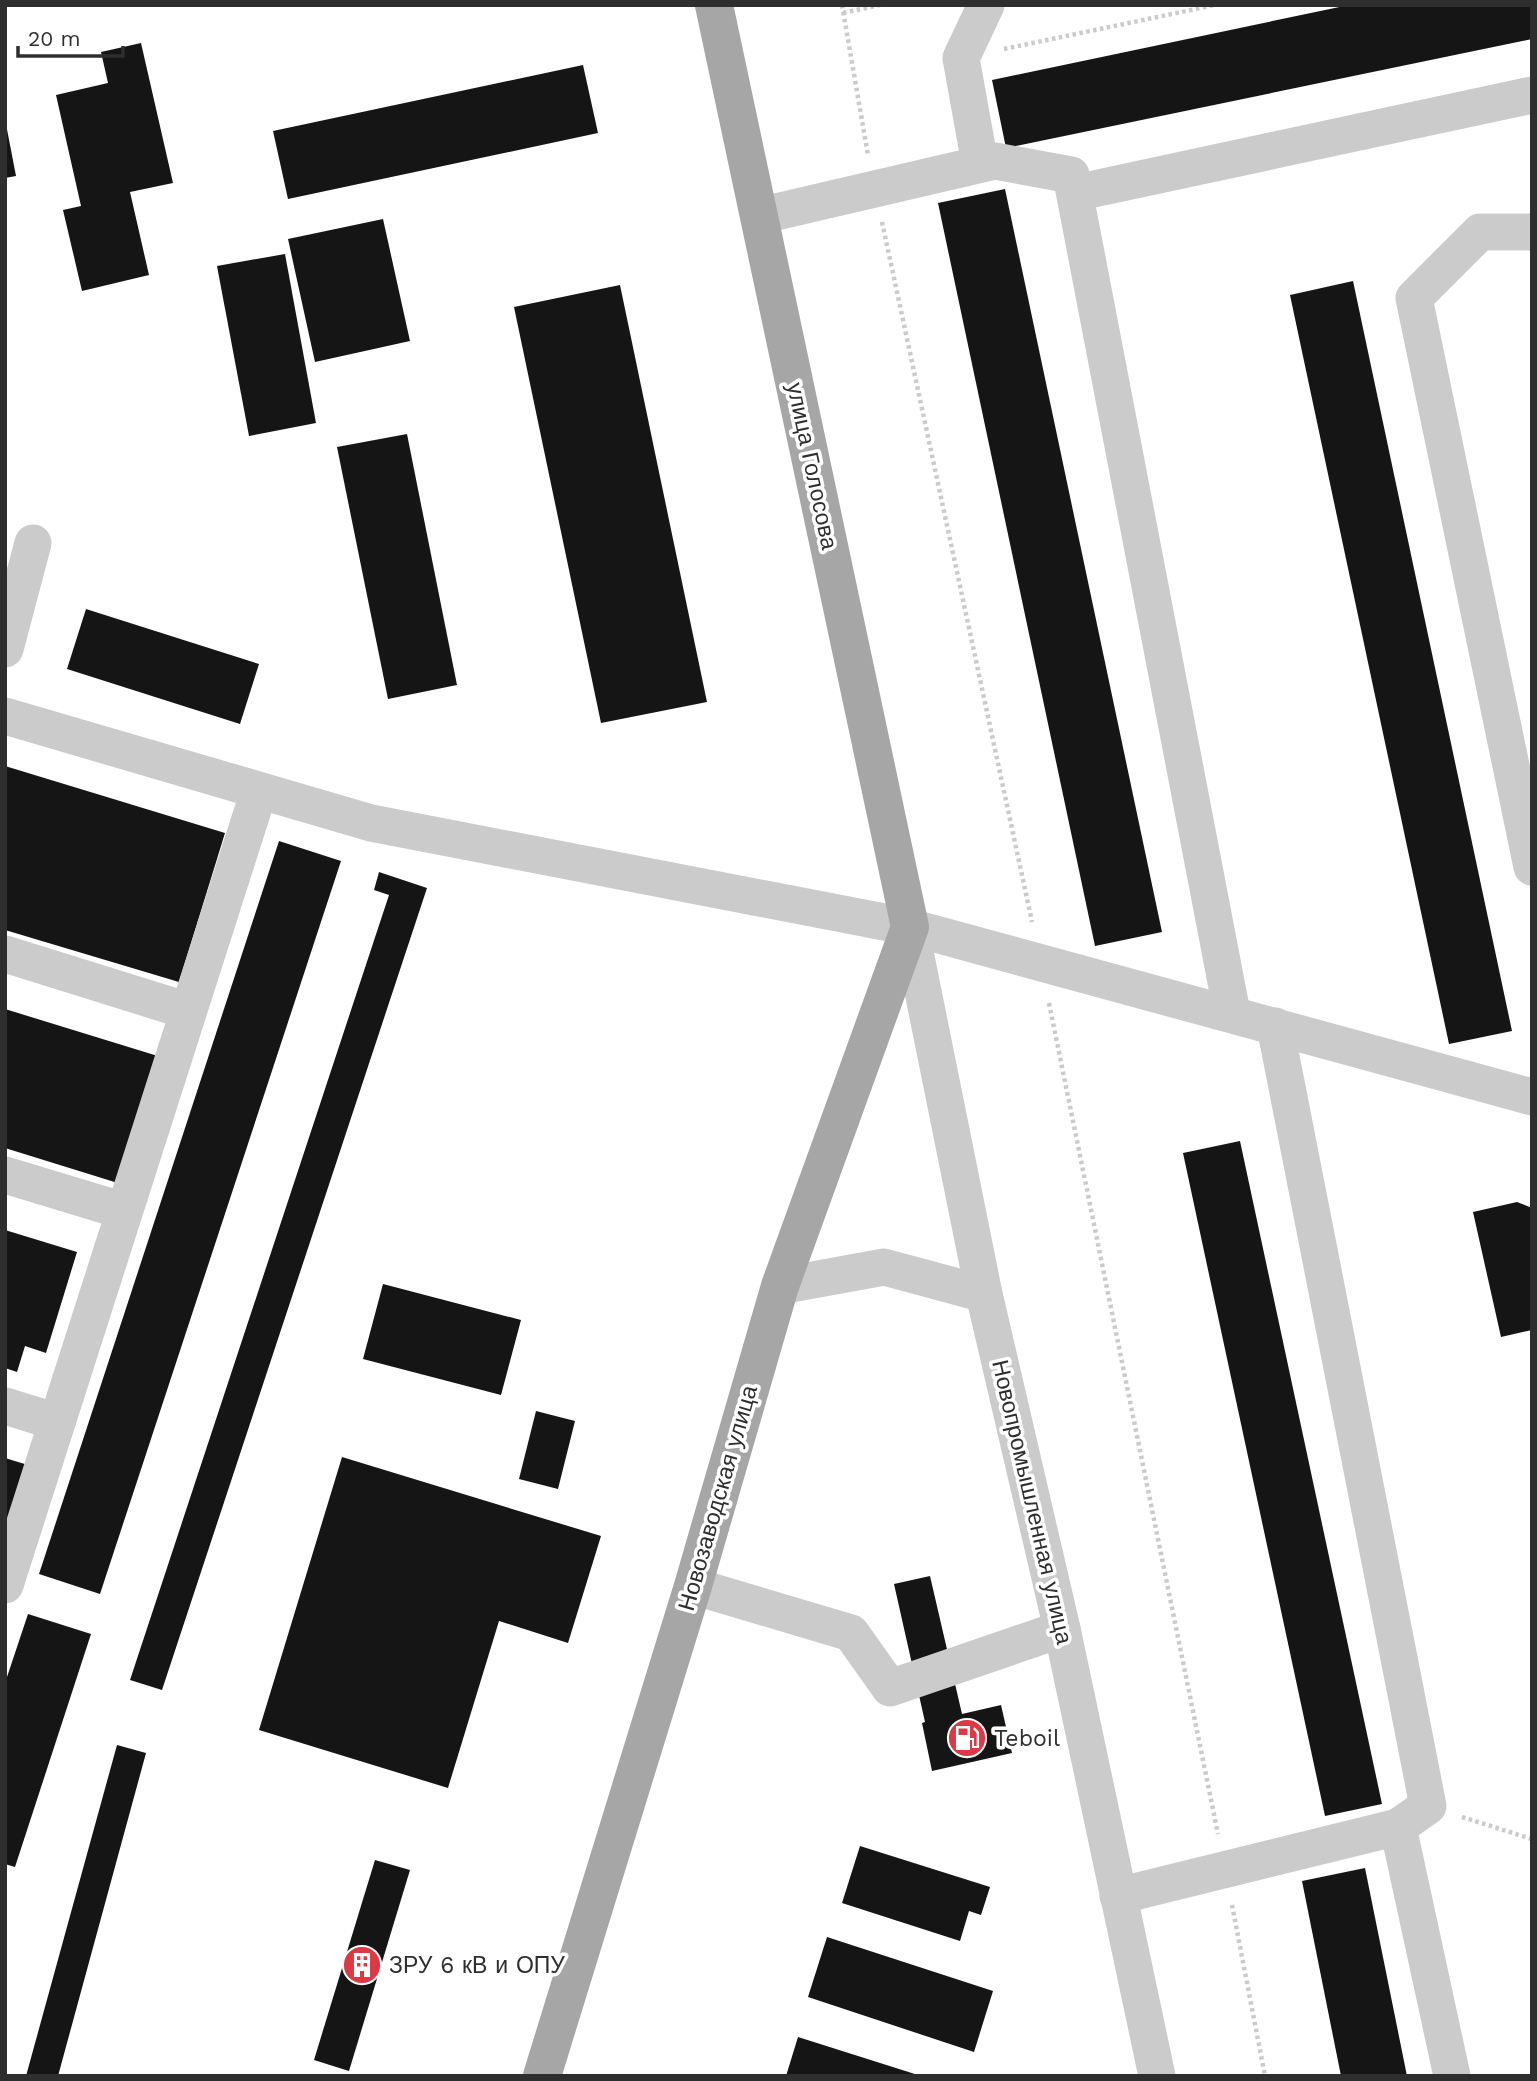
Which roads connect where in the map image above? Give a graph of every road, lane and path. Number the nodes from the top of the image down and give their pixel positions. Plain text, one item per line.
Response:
1 (714, 5) edge
2 (842, 5) edge
3 (880, 5) edge
4 (986, 5) edge
5 (1215, 5) edge
6 (843, 13) junction
7 (961, 58) junction
8 (1532, 95) edge
9 (980, 164) junction
10 (874, 188) junction
11 (1075, 193) junction
12 (759, 216) junction
13 (1532, 232) edge
14 (33, 543) dead end
15 (5, 649) edge
16 (5, 716) edge
17 (259, 790) junction
18 (1532, 867) edge
19 (910, 927) junction
20 (5, 954) edge
21 (1041, 961) junction
22 (188, 1011) junction
23 (1232, 1013) junction
24 (1275, 1026) junction
25 (1532, 1097) edge
26 (5, 1175) edge
27 (124, 1211) junction
28 (780, 1286) junction
29 (984, 1294) junction
30 (5, 1406) edge
31 (57, 1422) junction
32 (5, 1585) edge
33 (693, 1586) junction
34 (1062, 1629) junction
35 (1428, 1806) junction
36 (1398, 1827) junction
37 (1532, 1839) edge
38 (1225, 1869) junction
39 (1118, 1896) junction
40 (542, 2076) edge
41 (1157, 2076) edge
42 (1265, 2076) edge
43 (1452, 2076) edge

1 - 12 main road, улица Голосова
2 - 6 path
3 - 6 path
4 - 7 street
5 - 7 path
6 - 10 path
7 - 9 street
8 - 11 street
9 - 10 street
9 - 11 street
10 - 12 street
10 - 21 path
11 - 23 street
12 - 19 main road, улица Голосова
13 - 18 street
14 - 15 street
16 - 17 street
17 - 19 street
17 - 22 street
19 - 21 street
19 - 28 main road, Новозаводская улица
19 - 29 street, Новопромышленная улица
20 - 22 street
21 - 23 street
21 - 38 path
22 - 27 street
23 - 24 street
24 - 25 street
24 - 35 street
26 - 27 street
27 - 31 street
28 - 29 street
28 - 33 main road, Новозаводская улица
29 - 34 street, Новопромышленная улица
30 - 31 street
31 - 32 street
33 - 34 street
33 - 40 main road, Новозаводская улица
34 - 39 street, Новопромышленная улица
35 - 36 street
35 - 37 path
36 - 38 street
36 - 43 street
38 - 39 street
38 - 42 path
39 - 41 street, Новопромышленная улица

